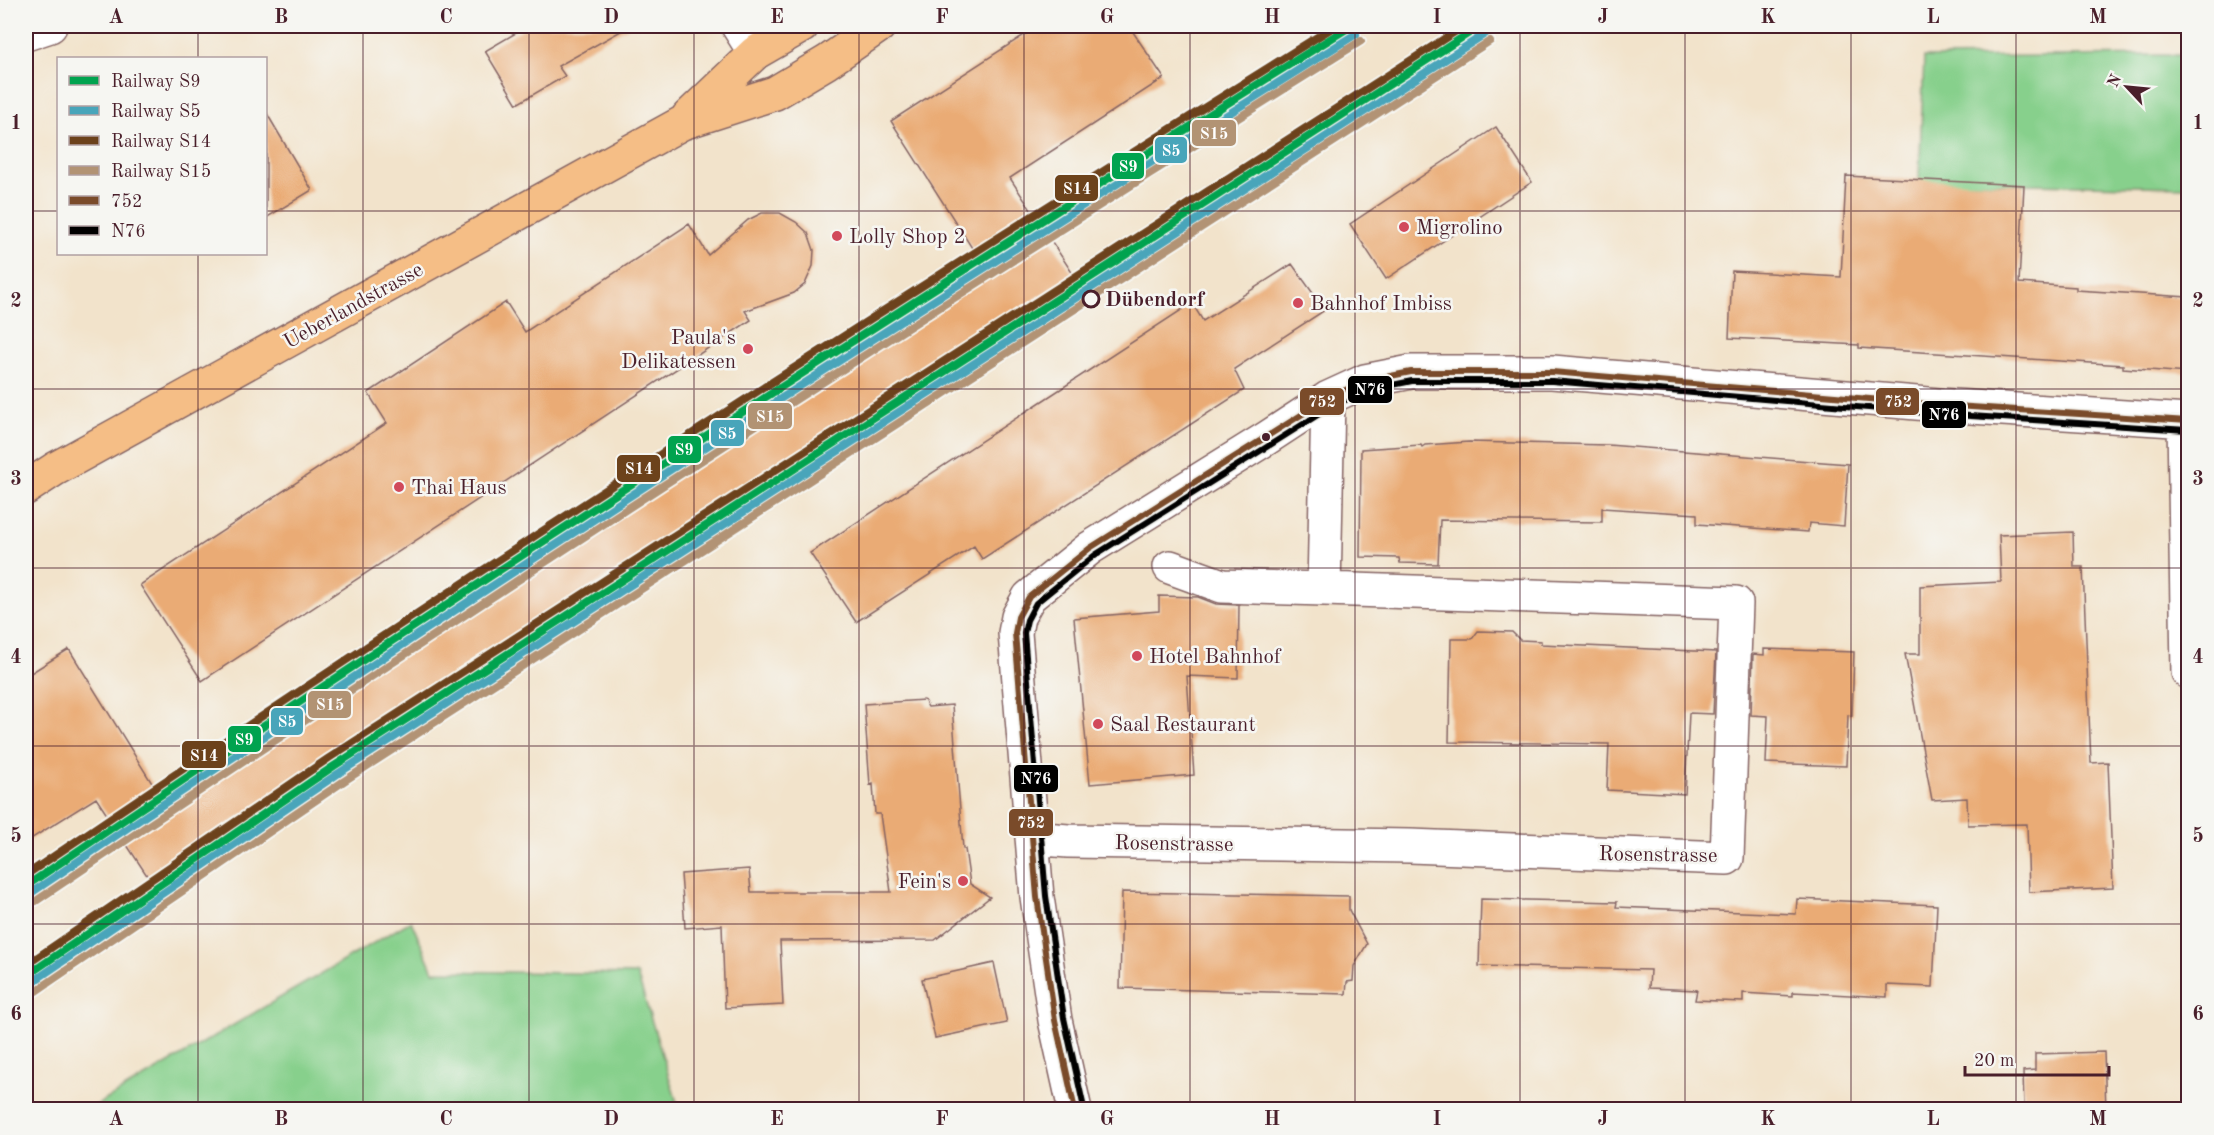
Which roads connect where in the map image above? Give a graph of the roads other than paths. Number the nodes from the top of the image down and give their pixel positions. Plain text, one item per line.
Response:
1 (50, 26) edge
2 (802, 26) edge
3 (879, 26) edge
4 (26, 34) edge
5 (746, 39) edge
6 (682, 123) junction
7 (1328, 398) junction
8 (2186, 421) edge
9 (26, 488) edge
10 (1170, 567) dead end
11 (1324, 589) junction
12 (2188, 672) edge
13 (1032, 838) junction
14 (1076, 1110) edge

1 - 4 street
2 - 5 main road, Ueberlandstrasse
3 - 6 main road, Ueberlandstrasse
5 - 6 main road, Ueberlandstrasse
6 - 9 main road, Ueberlandstrasse
7 - 8 street
7 - 11 street
7 - 13 street
8 - 12 street
10 - 11 street, Rosenstrasse
11 - 13 street, Rosenstrasse
13 - 14 street

